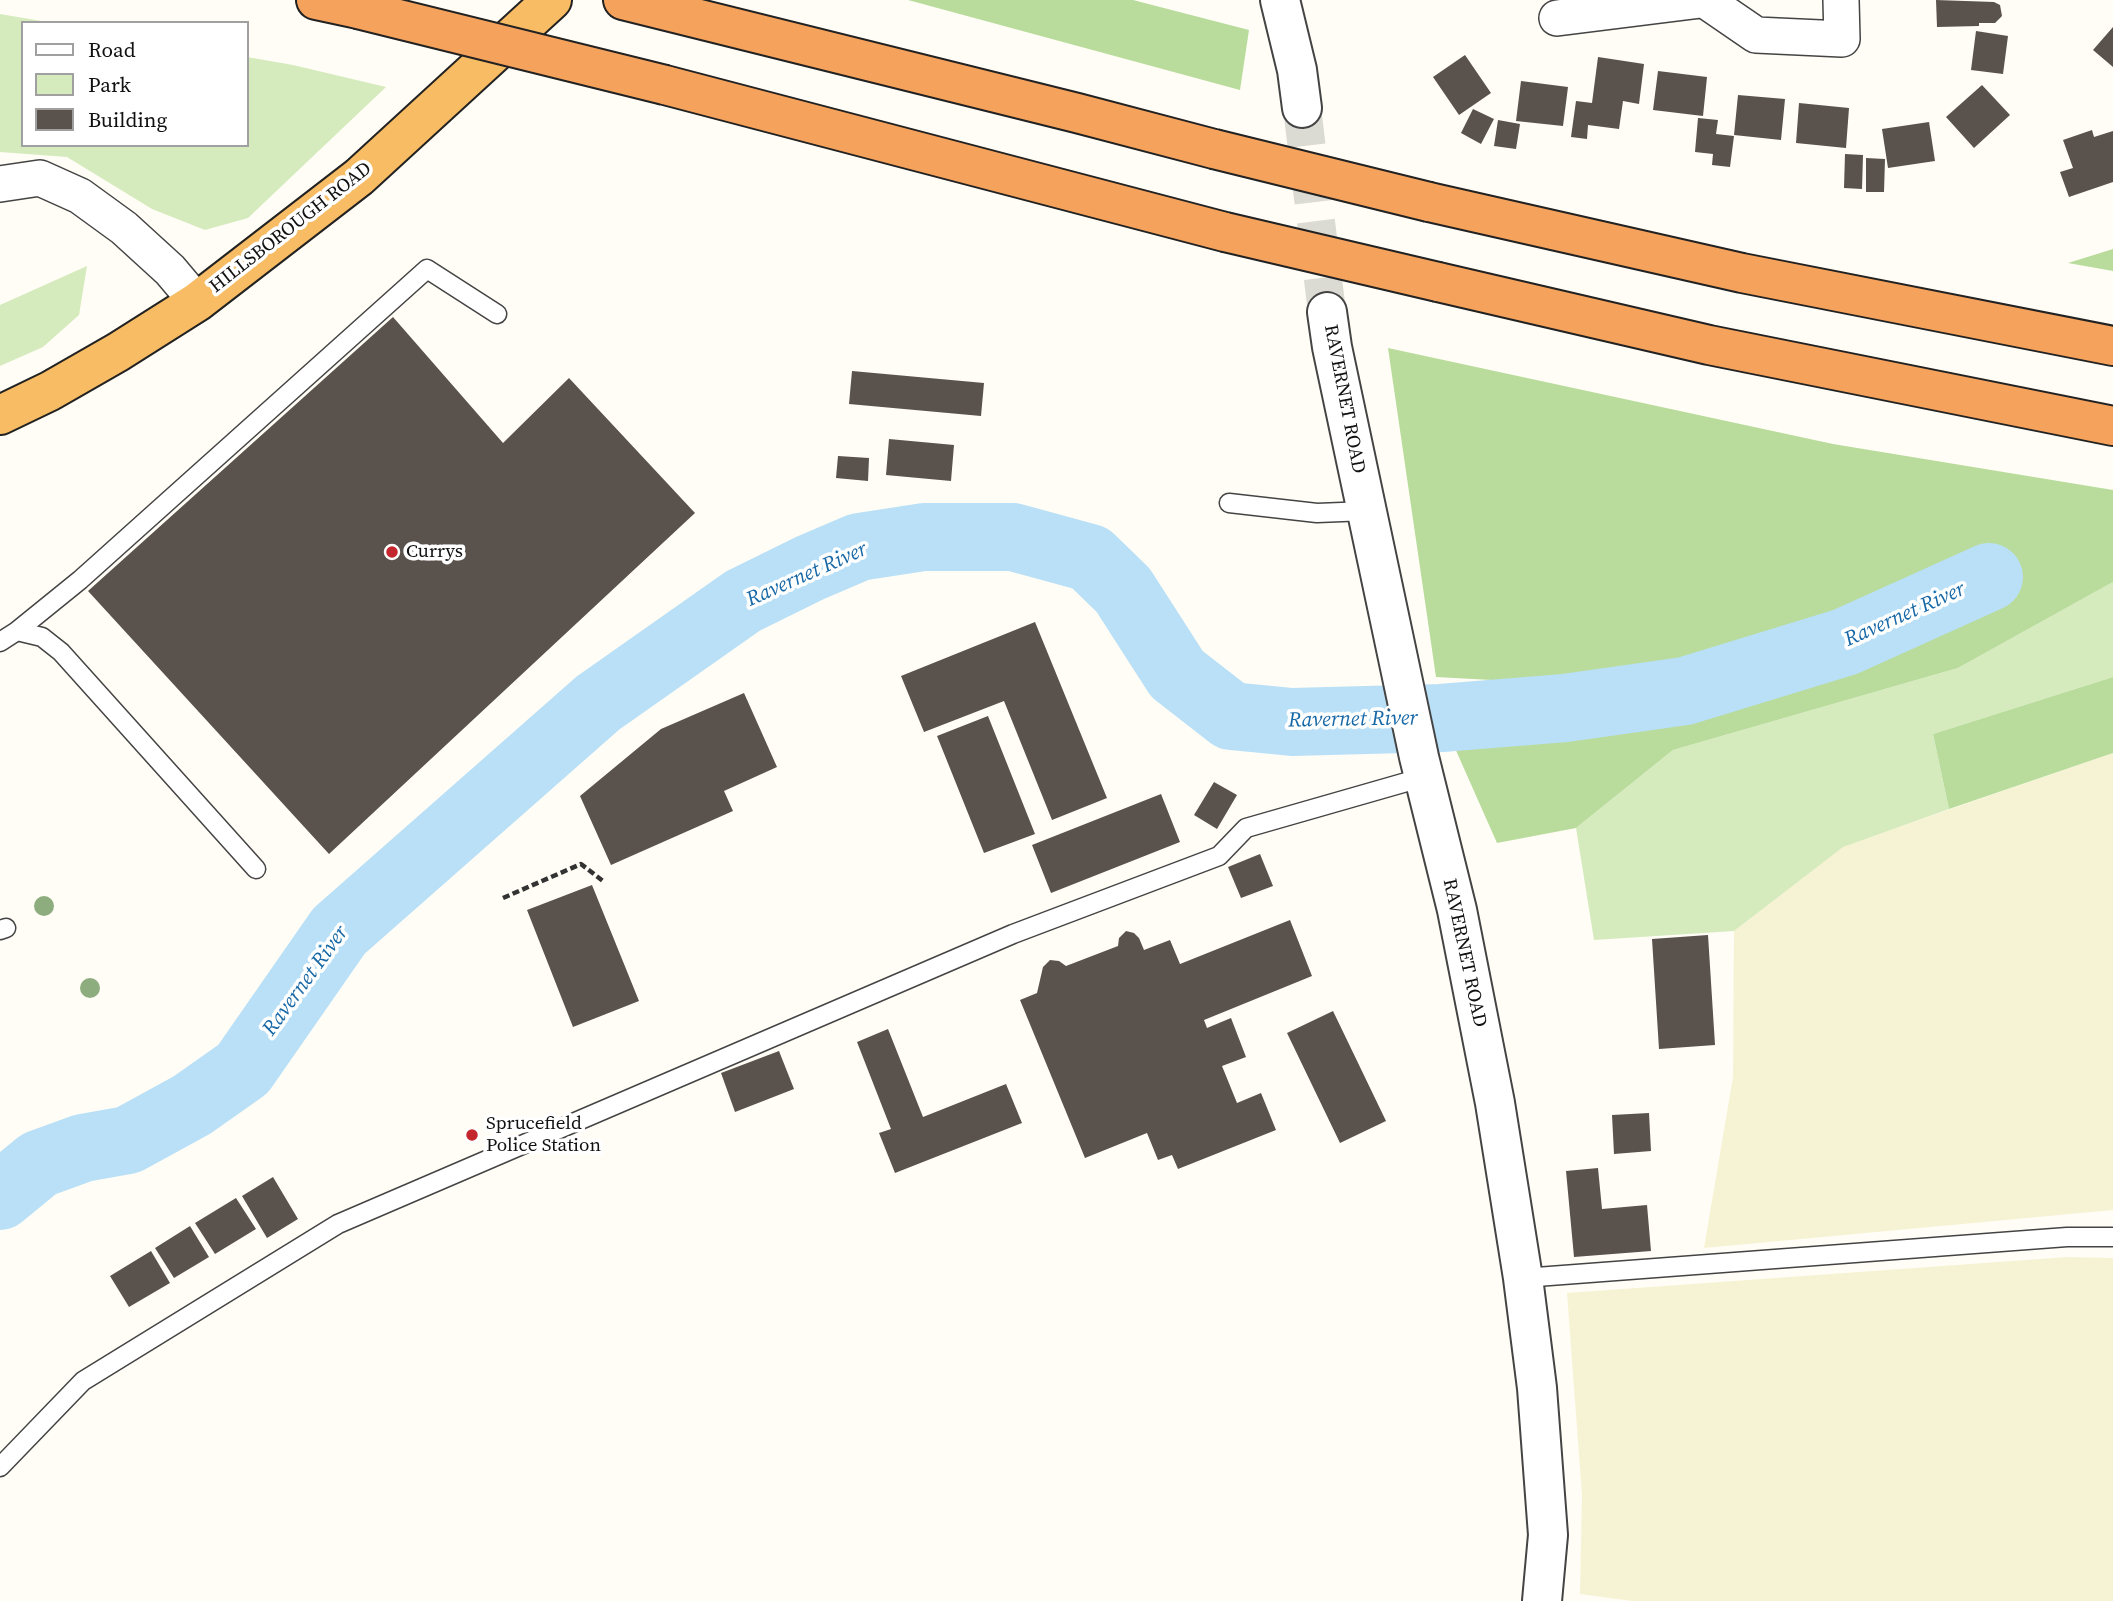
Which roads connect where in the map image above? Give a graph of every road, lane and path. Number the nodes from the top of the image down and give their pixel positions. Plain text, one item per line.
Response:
1 (316, 0) edge
2 (552, 0) edge
3 (623, 0) edge
4 (1280, 0) edge
5 (1703, 0) edge
6 (1841, 0) edge
7 (1556, 18) dead end
8 (1302, 108) tunnel mouth
9 (0, 184) edge
10 (197, 302) junction
11 (1327, 312) tunnel mouth
12 (497, 314) dead end
13 (2113, 346) edge
14 (0, 415) edge
15 (2113, 426) edge
16 (1229, 503) dead end
17 (1367, 511) junction
18 (18, 631) junction
19 (0, 642) edge
20 (1421, 767) junction
21 (256, 869) dead end
22 (603, 881) dead end
23 (503, 898) dead end
24 (2113, 1237) edge
25 (1523, 1278) junction
26 (0, 1467) edge
27 (1542, 1601) edge

1 - 15 highway, bridge
2 - 10 highway, HILLSBOROUGH ROAD
3 - 13 highway, bridge
4 - 8 street
5 - 6 street
5 - 7 street
9 - 10 street
10 - 14 highway, HILLSBOROUGH ROAD
11 - 17 street, RAVERNET ROAD
12 - 18 lane
16 - 17 lane
17 - 20 street, RAVERNET ROAD
18 - 19 lane
18 - 21 lane
20 - 25 street, RAVERNET ROAD
20 - 26 lane
22 - 23 path
24 - 25 lane
25 - 27 street, RAVERNET ROAD

